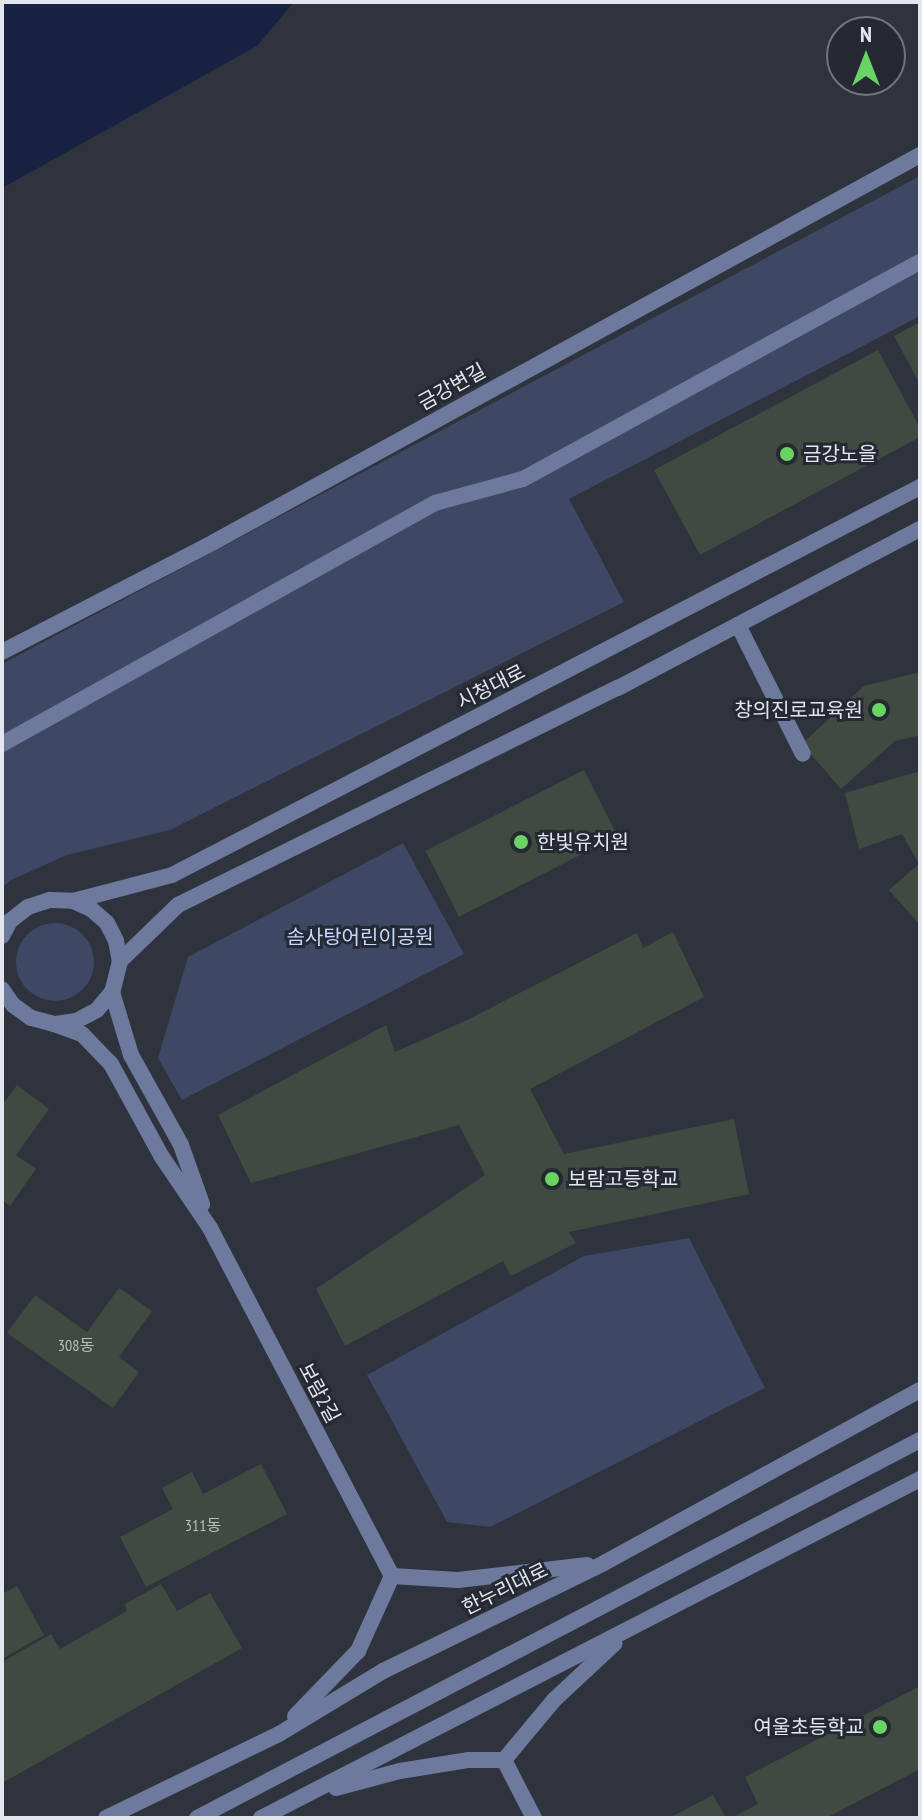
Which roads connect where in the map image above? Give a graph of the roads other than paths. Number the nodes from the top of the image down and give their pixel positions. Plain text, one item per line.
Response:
1 (920, 155) edge
2 (920, 262) edge
3 (920, 487) edge
4 (920, 529) edge
5 (738, 625) junction
6 (2, 652) edge
7 (2, 744) edge
8 (803, 754) dead end
9 (73, 901) junction
10 (2, 936) edge
11 (120, 961) junction
12 (2, 989) edge
13 (112, 992) junction
14 (2, 1016) edge
15 (31, 1018) junction
16 (54, 1024) junction
17 (210, 1228) junction
18 (920, 1390) edge
19 (920, 1440) edge
20 (920, 1479) edge
21 (604, 1563) junction
22 (392, 1576) junction
23 (631, 1628) junction
24 (279, 1734) junction
25 (504, 1760) junction
26 (304, 1796) junction
27 (106, 1818) edge
28 (197, 1818) edge
29 (261, 1818) edge
30 (534, 1818) edge

1 - 6 street, 금강변길
2 - 7 street
3 - 9 street, 시청대로
4 - 5 street
5 - 8 street
5 - 11 street
9 - 10 street, 시청대로
9 - 11 street
11 - 13 street
12 - 15 street
13 - 16 street
13 - 17 street, 보람2길
14 - 15 street
15 - 16 street, 보람2길
16 - 17 street, 보람2길
17 - 22 street, 보람2길
18 - 21 street, 한누리대로
19 - 28 street
20 - 23 street
21 - 22 street
21 - 24 street, 한누리대로
22 - 24 street
23 - 25 street
23 - 26 street
24 - 27 street, 한누리대로
25 - 26 street
25 - 30 street
26 - 29 street

